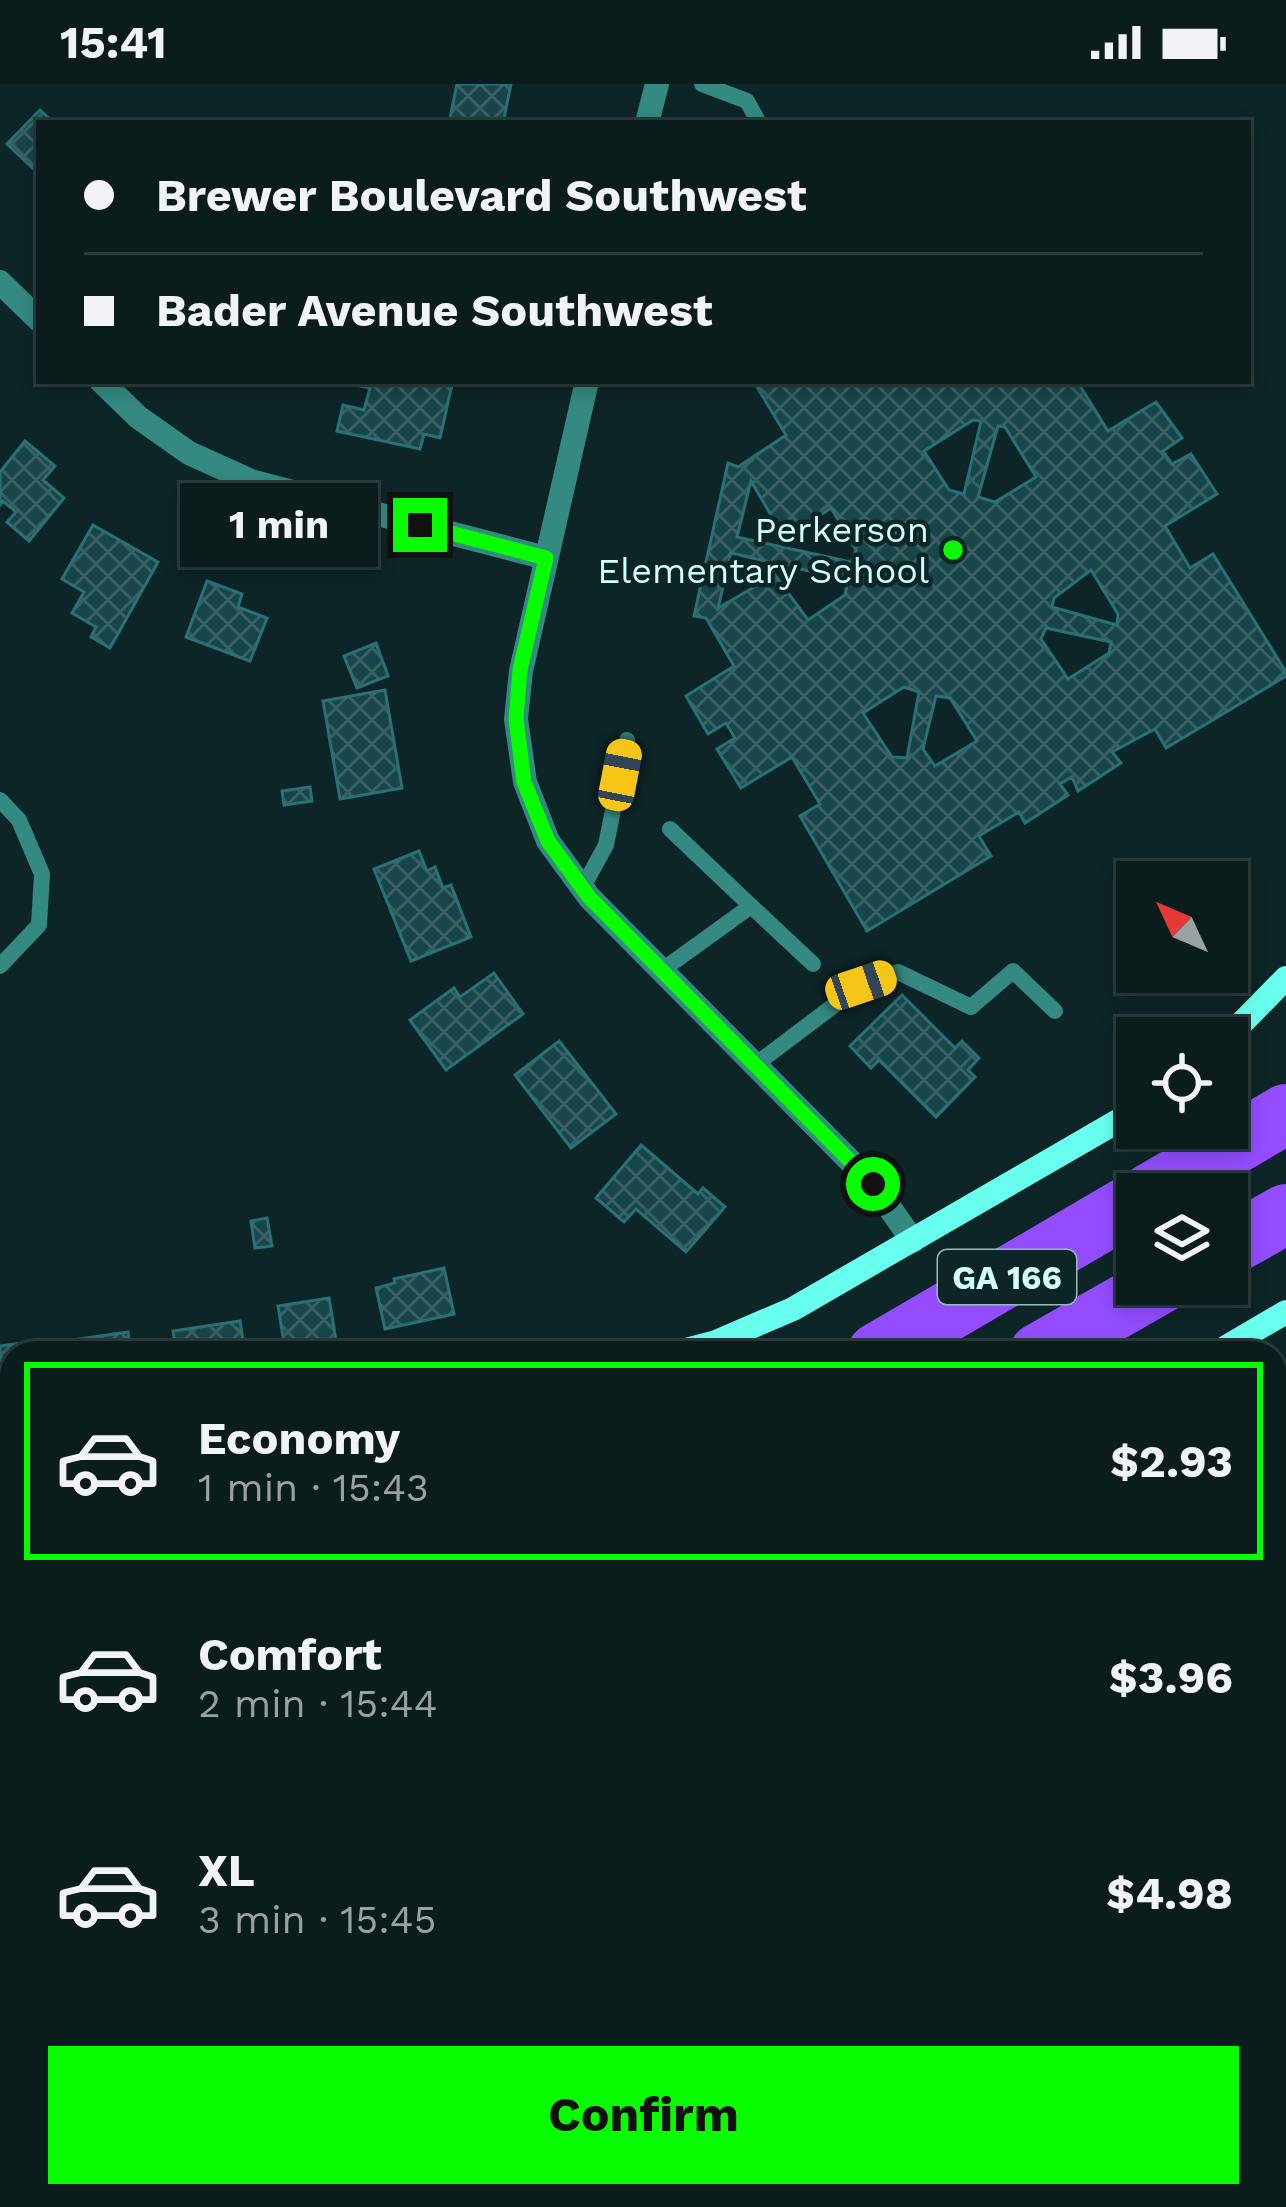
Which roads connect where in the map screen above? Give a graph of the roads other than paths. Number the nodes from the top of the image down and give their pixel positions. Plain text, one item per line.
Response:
1 (656, 84) edge
2 (702, 84) edge
3 (648, 120) edge
4 (757, 120) edge
5 (0, 282) edge
6 (36, 317) edge
7 (104, 384) edge
8 (586, 384) edge
9 (546, 558) junction
10 (627, 740) dead end
11 (0, 800) edge
12 (670, 829) dead end
13 (582, 889) junction
14 (751, 906) junction
15 (813, 964) dead end
16 (0, 966) edge
17 (661, 971) junction
18 (1286, 978) edge
19 (1055, 1011) dead end
20 (1248, 1017) edge
21 (754, 1065) junction
22 (1286, 1114) edge
23 (1116, 1122) edge
24 (1185, 1173) edge
25 (1116, 1213) edge
26 (1286, 1214) edge
27 (1248, 1235) edge
28 (913, 1241) junction
29 (1123, 1305) edge
30 (1284, 1319) edge
31 (718, 1341) edge
32 (898, 1341) edge
33 (1060, 1341) edge
34 (1240, 1341) edge

1 - 3 street
2 - 4 lane
5 - 6 street
7 - 9 street
8 - 9 street
9 - 13 street
10 - 13 lane
11 - 16 lane
12 - 14 lane
13 - 17 street
14 - 15 lane
14 - 17 lane
17 - 21 street
18 - 20 street
19 - 21 lane
21 - 28 street
22 - 24 highway
23 - 28 street
25 - 32 highway, GA 166
26 - 27 highway
28 - 31 street
29 - 33 highway, GA 166
30 - 34 street

